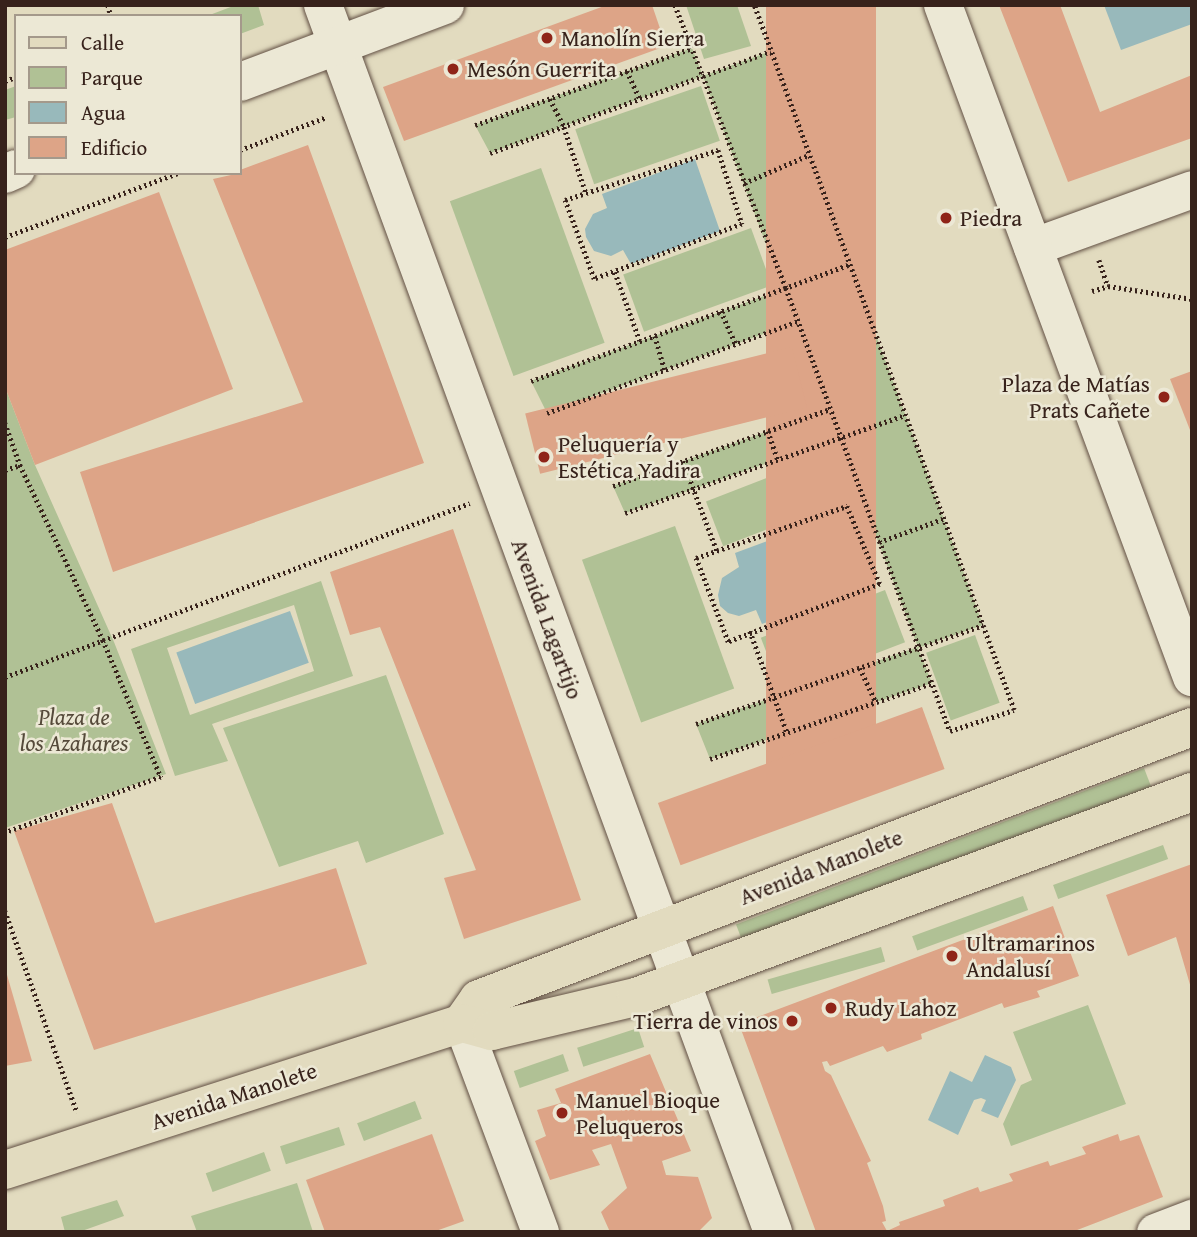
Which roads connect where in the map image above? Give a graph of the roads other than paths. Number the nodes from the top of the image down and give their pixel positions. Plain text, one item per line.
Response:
1 (323, 5) edge
2 (444, 5) edge
3 (943, 5) edge
4 (338, 44) junction
5 (242, 81) edge
6 (1192, 189) edge
7 (1032, 247) junction
8 (1192, 677) edge
9 (1192, 727) edge
10 (1192, 792) edge
11 (660, 928) junction
12 (682, 982) junction
13 (462, 1023) junction
14 (5, 1170) edge
15 (1192, 1218) edge
16 (540, 1232) edge
17 (773, 1232) edge
18 (1155, 1232) edge

1 - 4 street, Avenida Lagartijo
2 - 4 street
3 - 7 street
4 - 5 street
4 - 11 street, Avenida Lagartijo
6 - 7 street
7 - 8 street
9 - 11 main road, Avenida Manolete
10 - 12 main road, Avenida Manolete
11 - 12 street, Avenida Lagartijo
11 - 13 main road, Avenida Manolete
12 - 13 main road, Avenida Manolete
12 - 17 street, Avenida Lagartijo
13 - 14 main road, Avenida Manolete
13 - 16 street
15 - 18 street

